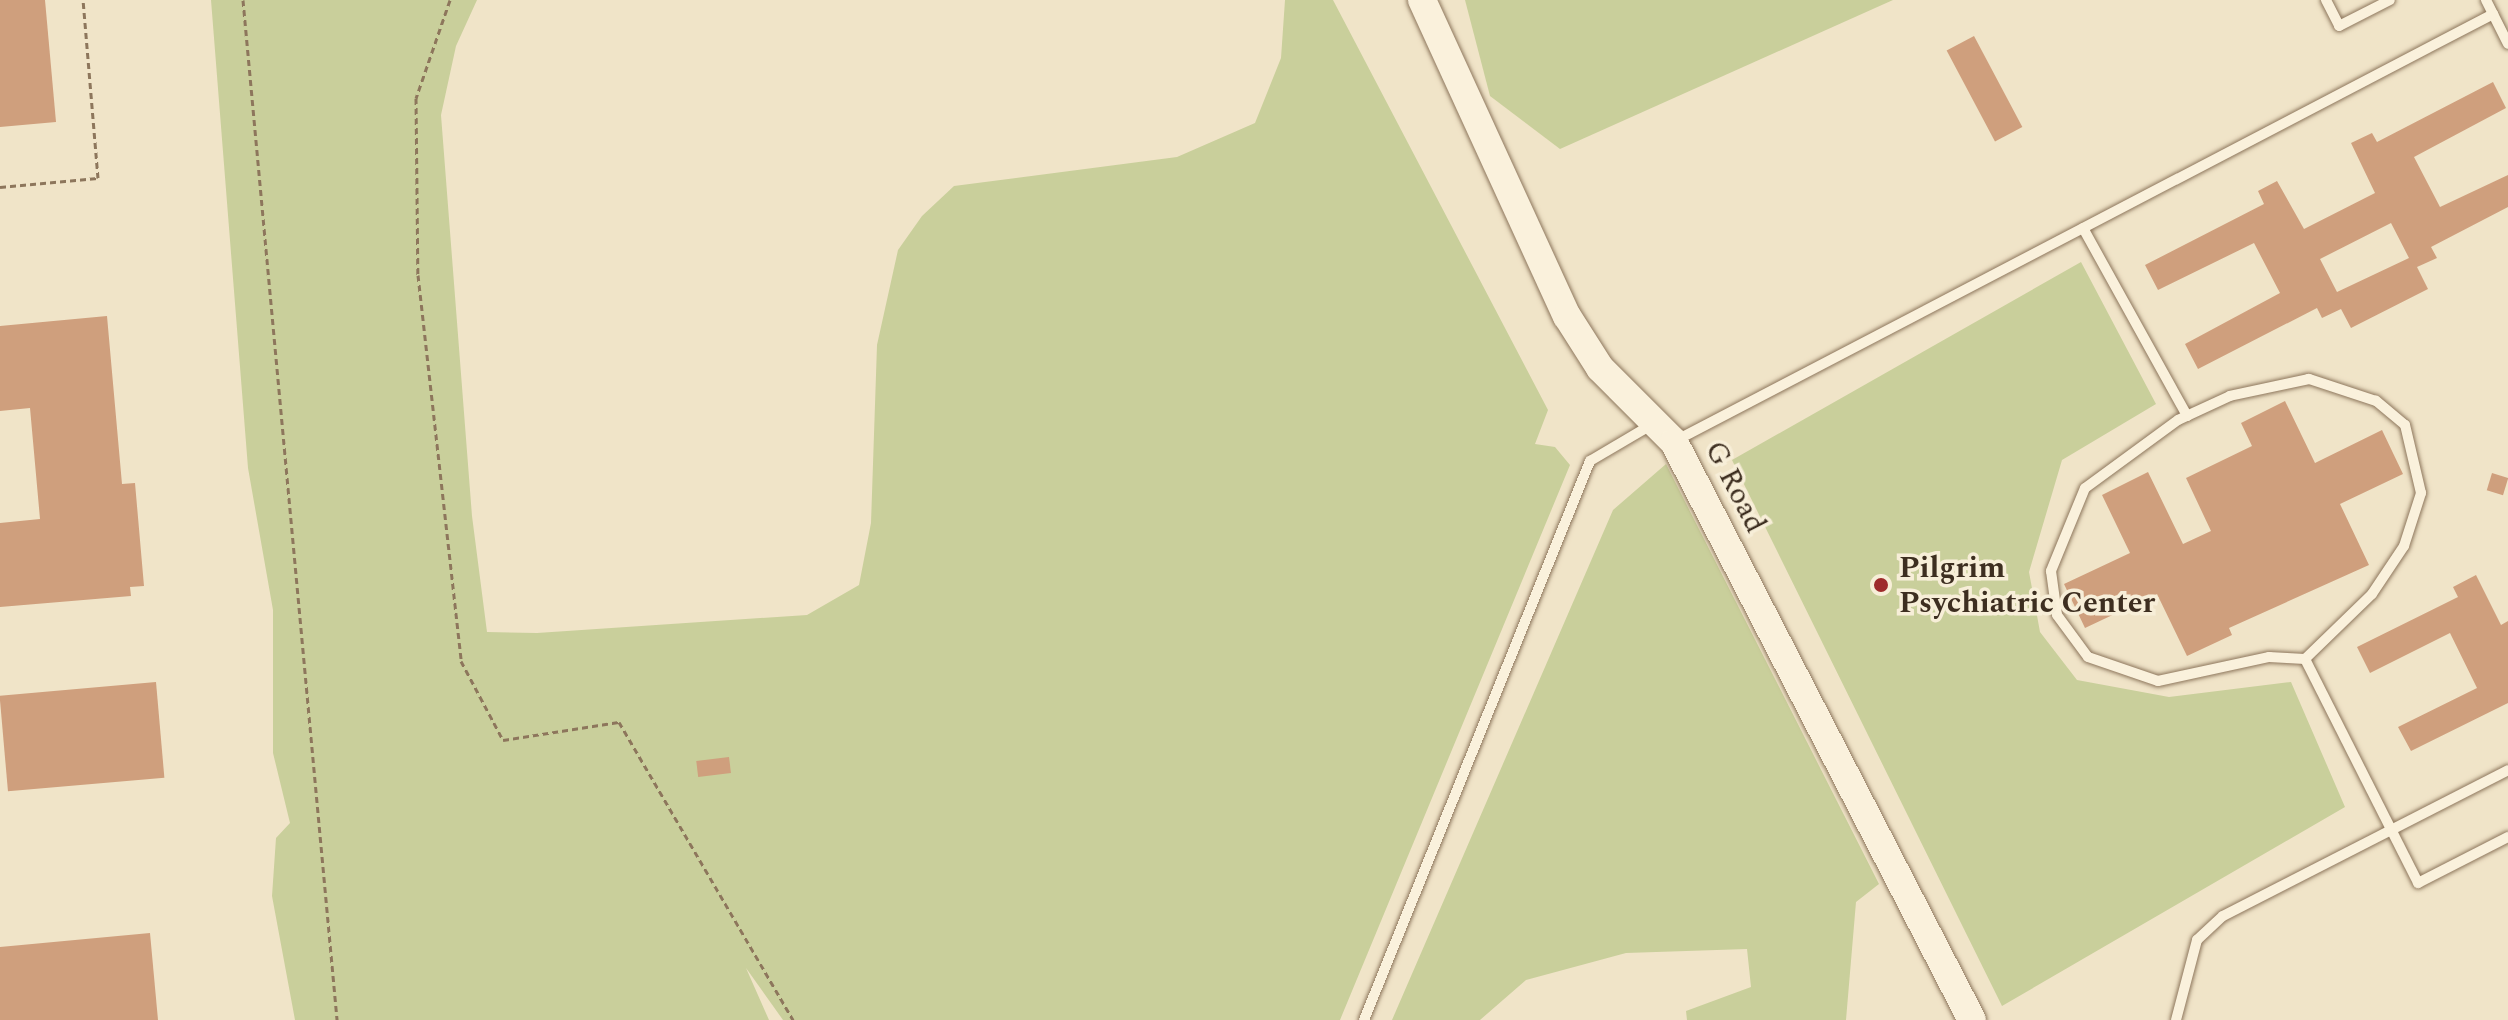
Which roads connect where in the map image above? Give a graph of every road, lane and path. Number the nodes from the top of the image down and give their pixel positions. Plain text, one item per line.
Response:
1 (83, 0) edge
2 (243, 0) edge
3 (450, 0) edge
4 (1422, 0) edge
5 (2326, 0) edge
6 (2390, 0) edge
7 (2486, 0) edge
8 (2493, 14) junction
9 (2508, 44) edge
10 (0, 187) edge
11 (2083, 228) junction
12 (2187, 416) junction
13 (1665, 432) junction
14 (2305, 659) junction
15 (2508, 770) edge
16 (2390, 831) junction
17 (2508, 837) edge
18 (337, 1020) edge
19 (793, 1020) edge
20 (1364, 1020) edge
21 (1972, 1020) edge
22 (2176, 1020) edge

1 - 10 path
2 - 18 path
3 - 19 path
4 - 13 street, G Road
5 - 6 lane
7 - 8 lane
8 - 9 lane
8 - 11 lane
11 - 12 lane
11 - 13 lane
12 - 14 lane
12 - 14 lane
13 - 20 lane
13 - 21 street, G Road
14 - 16 lane
15 - 16 lane
16 - 17 lane
16 - 22 lane

